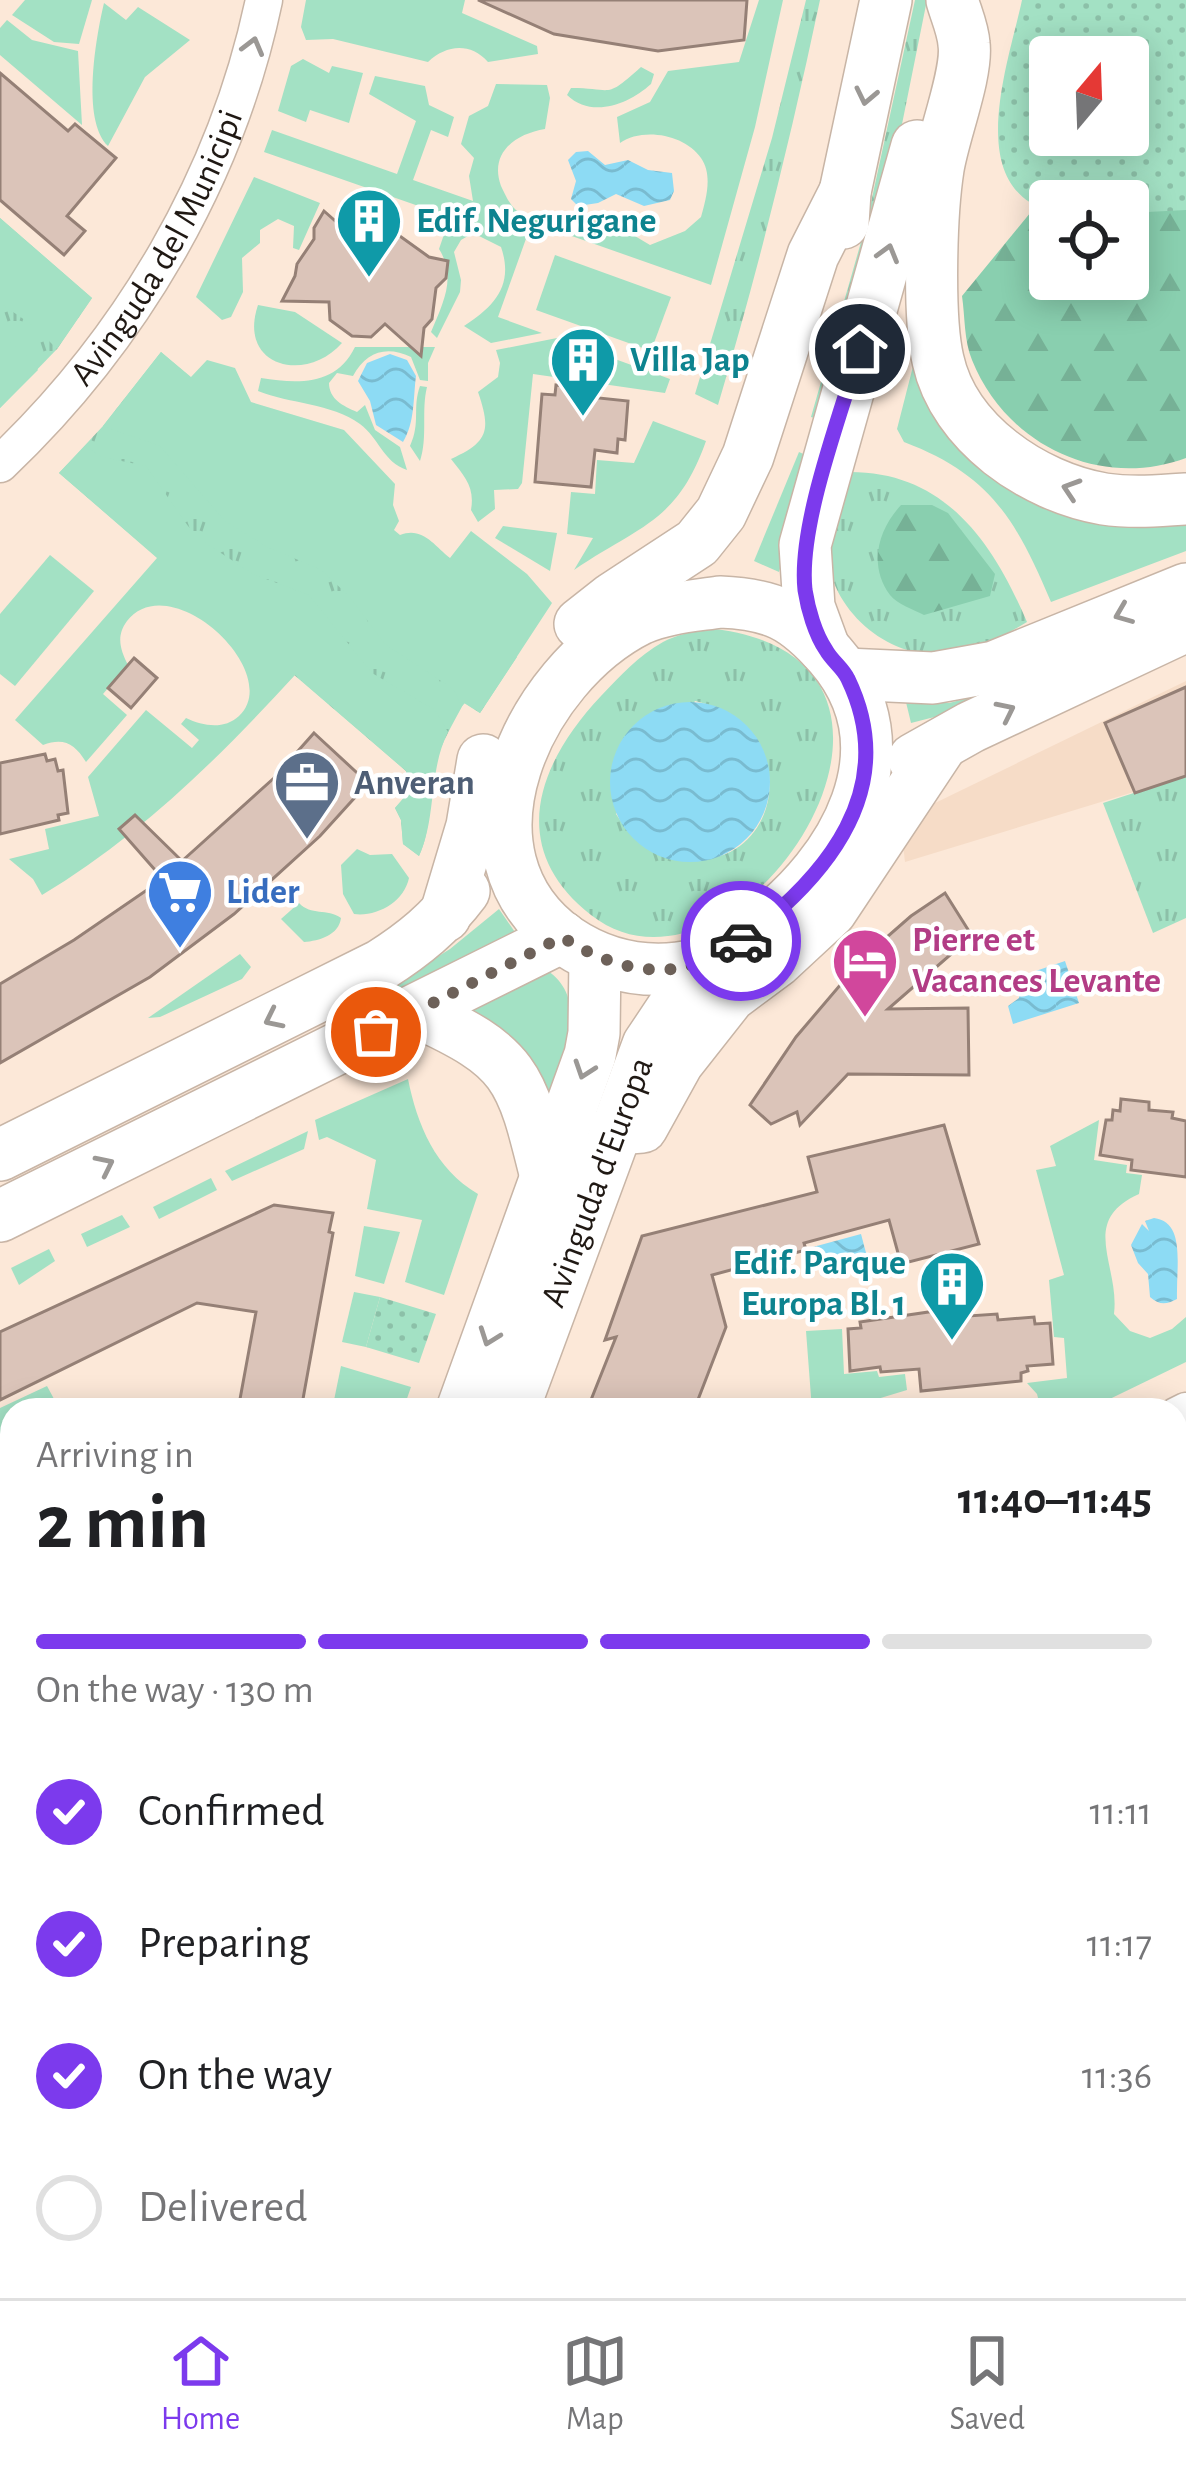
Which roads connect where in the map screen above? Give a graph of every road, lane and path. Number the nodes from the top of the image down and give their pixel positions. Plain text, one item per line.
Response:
1 (264, 0) edge
2 (886, 0) edge
3 (950, 0) edge
4 (845, 192) junction
5 (0, 464) edge
6 (1186, 499) edge
7 (1186, 590) edge
8 (663, 611) junction
9 (1186, 626) edge
10 (835, 662) junction
11 (942, 744) junction
12 (847, 829) junction
13 (507, 832) junction
14 (445, 916) junction
15 (578, 948) junction
16 (701, 964) junction
17 (417, 1012) junction
18 (616, 1129) junction
19 (0, 1155) edge
20 (546, 1177) junction
21 (0, 1216) edge
22 (466, 1398) edge
23 (517, 1398) edge

5 -> 1 street, Avinguda del Municipi
2 -> 4 main road
6 -> 3 main road
10 -> 3 main road
4 - 8 main road
4 - 14 main road
7 -> 10 main road
8 - 10 main road
8 - 13 main road
11 -> 9 main road
10 - 12 main road
11 - 12 main road
11 - 18 main road
12 - 16 main road
13 - 14 main road
13 - 15 main road
14 -> 19 main road
15 - 16 main road
15 - 17 main road
15 -> 20 main road, Avinguda d'Europa
16 - 18 main road, Avinguda d'Europa
17 - 20 main road, Avinguda d'Europa
21 -> 17 main road
18 - 23 main road, Avinguda d'Europa
20 -> 22 main road, Avinguda d'Europa

